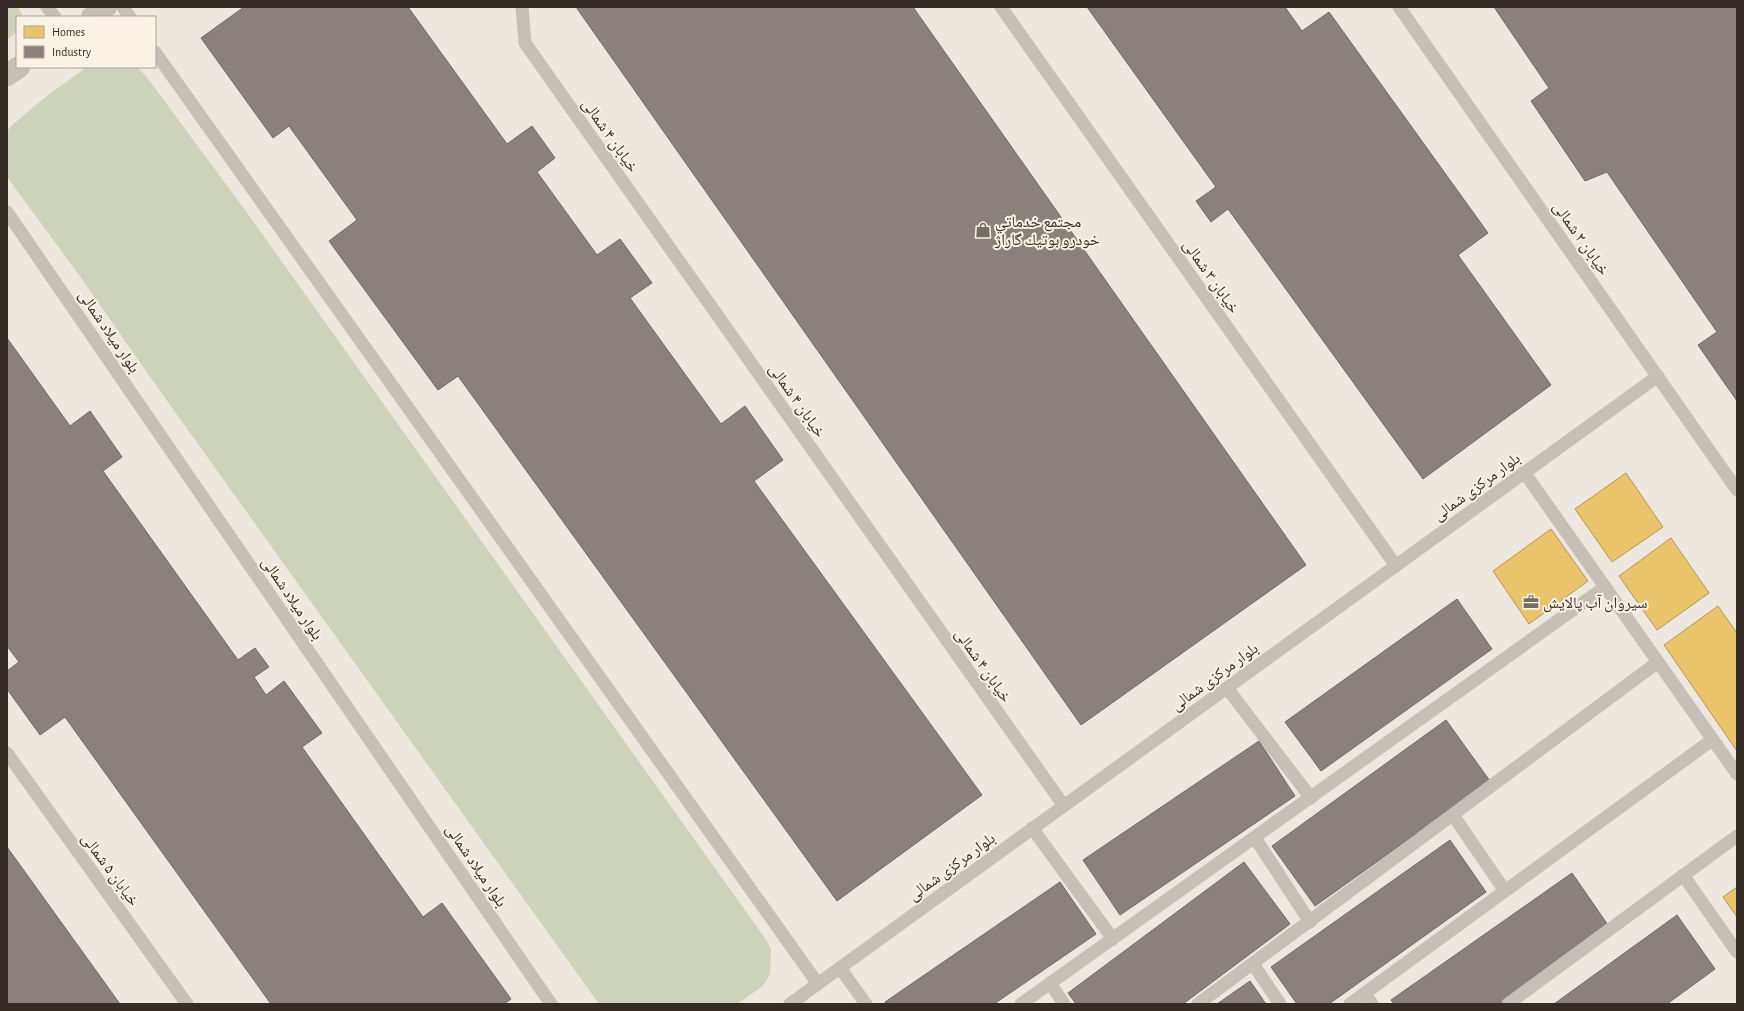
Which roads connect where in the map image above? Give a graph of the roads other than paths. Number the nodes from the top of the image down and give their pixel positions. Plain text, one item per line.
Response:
1 (47, 7) edge
2 (106, 7) edge
3 (123, 7) edge
4 (522, 7) edge
5 (1001, 7) edge
6 (1399, 7) edge
7 (54, 16) edge
8 (93, 16) edge
9 (129, 16) edge
10 (156, 53) edge
11 (18, 68) edge
12 (7, 75) edge
13 (7, 212) edge
14 (1658, 376) junction
15 (1524, 472) junction
16 (1737, 490) edge
17 (1396, 566) junction
18 (1605, 587) junction
19 (1658, 662) junction
20 (1227, 688) junction
21 (1712, 740) junction
22 (7, 754) edge
23 (1737, 774) edge
24 (1311, 798) junction
25 (1064, 806) junction
26 (1453, 815) junction
27 (1032, 828) junction
28 (1737, 836) edge
29 (1255, 838) junction
30 (1683, 876) junction
31 (1505, 891) junction
32 (1310, 922) junction
33 (1113, 939) junction
34 (1737, 952) edge
35 (1253, 964) junction
36 (840, 968) junction
37 (1050, 983) junction
38 (818, 984) junction
39 (1369, 999) edge
40 (187, 1004) edge
41 (552, 1004) edge
42 (790, 1004) edge
43 (866, 1004) edge
44 (1021, 1004) edge
45 (1064, 1004) edge
46 (1198, 1004) edge
47 (1280, 1004) edge
48 (1350, 1004) edge
49 (1508, 1004) edge

1 - 7 lane
2 - 8 street
3 - 9 lane
4 - 25 lane, خیابان ۴ شمالی
5 - 17 lane, خیابان ۳ شمالی
6 - 14 lane, خیابان ۲ شمالی
10 - 38 lane
11 - 12 street
13 - 41 lane, بلوار میلاد شمالی
14 - 15 lane, بلوار مرکزی شمالی
14 - 16 lane, خیابان ۲ شمالی
15 - 17 lane, بلوار مرکزی شمالی
15 - 18 lane
17 - 20 lane, بلوار مرکزی شمالی
18 - 19 lane
18 - 24 lane
19 - 21 lane
19 - 26 lane
20 - 24 lane
20 - 25 lane, بلوار مرکزی شمالی
21 - 23 lane
21 - 31 lane
22 - 40 lane, خیابان ۵ شمالی
24 - 29 lane
25 - 27 lane, بلوار مرکزی شمالی
26 - 31 lane
26 - 32 lane
27 - 33 lane
27 - 36 lane, بلوار مرکزی شمالی
28 - 30 lane
29 - 32 lane
29 - 33 lane
30 - 34 lane
30 - 49 lane
31 - 39 lane
32 - 35 lane
33 - 37 lane
35 - 46 lane
35 - 47 lane
36 - 38 lane, بلوار مرکزی شمالی
36 - 43 lane
37 - 44 lane
37 - 45 lane
38 - 42 lane, بلوار مرکزی شمالی
39 - 48 lane

